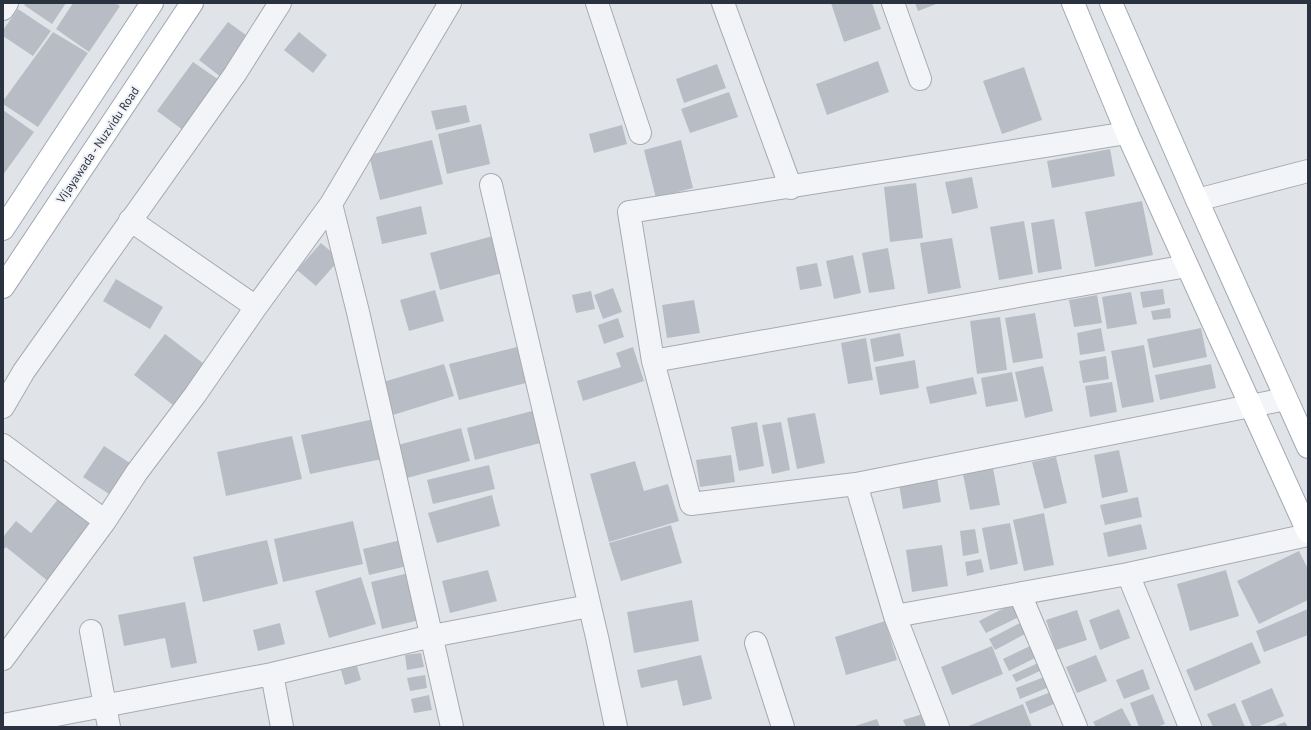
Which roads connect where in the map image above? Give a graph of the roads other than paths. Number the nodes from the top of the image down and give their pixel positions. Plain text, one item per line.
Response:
1 (7, 3) edge
2 (152, 3) edge
3 (192, 3) edge
4 (280, 3) edge
5 (450, 3) edge
6 (597, 3) edge
7 (723, 3) edge
8 (893, 3) edge
9 (1072, 3) edge
10 (1111, 3) edge
11 (3, 9) edge
12 (920, 79) dead end
13 (640, 133) dead end
14 (1127, 133) junction
15 (1308, 171) edge
16 (491, 185) dead end
17 (791, 188) junction
18 (1197, 200) junction
19 (330, 204) junction
20 (130, 220) junction
21 (3, 229) edge
22 (1187, 266) junction
23 (3, 287) edge
24 (256, 307) junction
25 (653, 361) junction
26 (1286, 399) junction
27 (1250, 406) junction
28 (3, 407) edge
29 (3, 446) edge
30 (1308, 447) edge
31 (856, 484) junction
32 (105, 521) junction
33 (1308, 533) edge
34 (1128, 574) junction
35 (1020, 594) junction
36 (589, 606) junction
37 (895, 616) junction
38 (91, 631) dead end
39 (432, 636) junction
40 (756, 643) dead end
41 (3, 659) edge
42 (272, 674) junction
43 (106, 705) junction
44 (3, 725) edge
45 (109, 727) edge
46 (282, 727) edge
47 (452, 727) edge
48 (616, 727) edge
49 (783, 727) edge
50 (938, 727) edge
51 (1076, 727) edge
52 (1190, 727) edge

1 - 11 street
2 - 21 main road
3 - 23 main road, Vijayawada - Nuzvidu Road
4 - 20 street
5 - 19 street
6 - 13 street
7 - 17 street
8 - 12 street
9 - 14 main road
10 - 18 main road
14 - 17 street
14 - 22 main road
15 - 18 street
16 - 36 street
17 - 25 street
18 - 26 main road
19 - 24 street
19 - 39 street
20 - 24 street
20 - 28 street
22 - 25 street
22 - 27 main road
24 - 32 street
25 - 31 street
26 - 27 street
26 - 30 main road
27 - 31 street
27 - 33 main road
29 - 32 street
31 - 37 street
32 - 41 street
33 - 34 street
34 - 35 street
34 - 52 street
35 - 37 street
35 - 51 street
36 - 39 street
36 - 48 street
37 - 50 street
38 - 43 street
39 - 42 street
39 - 47 street
40 - 49 street
42 - 43 street
42 - 46 street
43 - 44 street
43 - 45 street

